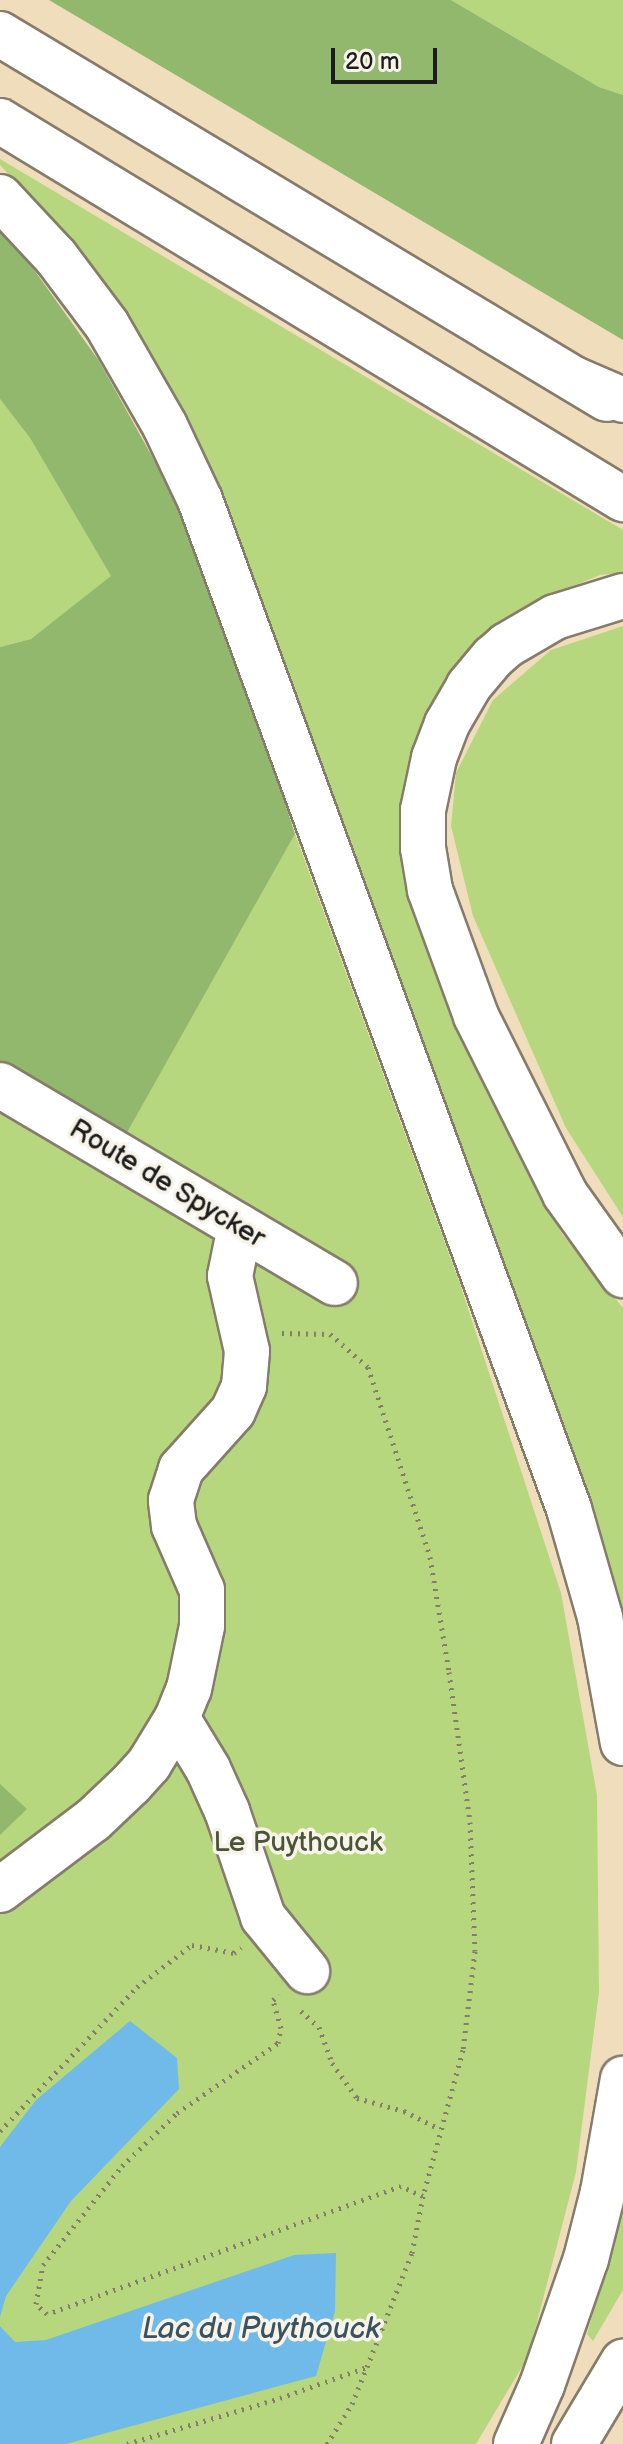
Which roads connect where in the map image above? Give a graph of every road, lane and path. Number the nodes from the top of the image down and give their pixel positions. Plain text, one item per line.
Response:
1 (0, 34) edge
2 (0, 121) edge
3 (0, 197) edge
4 (574, 379) junction
5 (623, 400) edge
6 (623, 408) edge
7 (623, 499) edge
8 (623, 596) edge
9 (0, 1085) edge
10 (240, 1227) junction
11 (623, 1275) edge
12 (335, 1283) dead end
13 (245, 1333) junction
14 (177, 1718) junction
15 (623, 1743) edge
16 (0, 1890) edge
17 (272, 1929) junction
18 (307, 1971) joint
19 (273, 2000) junction
20 (623, 2079) edge
21 (440, 2129) junction
22 (0, 2131) edge
23 (423, 2196) junction
24 (623, 2362) edge
25 (367, 2367) junction
26 (127, 2444) edge
27 (327, 2444) edge
28 (516, 2444) edge
29 (574, 2444) edge

1 - 4 main road
2 - 7 main road
3 - 15 main road
4 - 5 main road
4 - 6 main road
8 - 11 main road
9 - 10 main road, Route de Spycker
10 - 12 main road, Route de Spycker
10 - 13 main road
13 - 14 main road
13 - 21 path
14 - 16 main road
14 - 17 main road
17 - 18 main road
17 - 22 path
18 - 19 path
19 - 21 path
19 - 23 path
20 - 28 main road
21 - 23 path
23 - 25 path
24 - 29 main road
25 - 26 path
25 - 27 path

